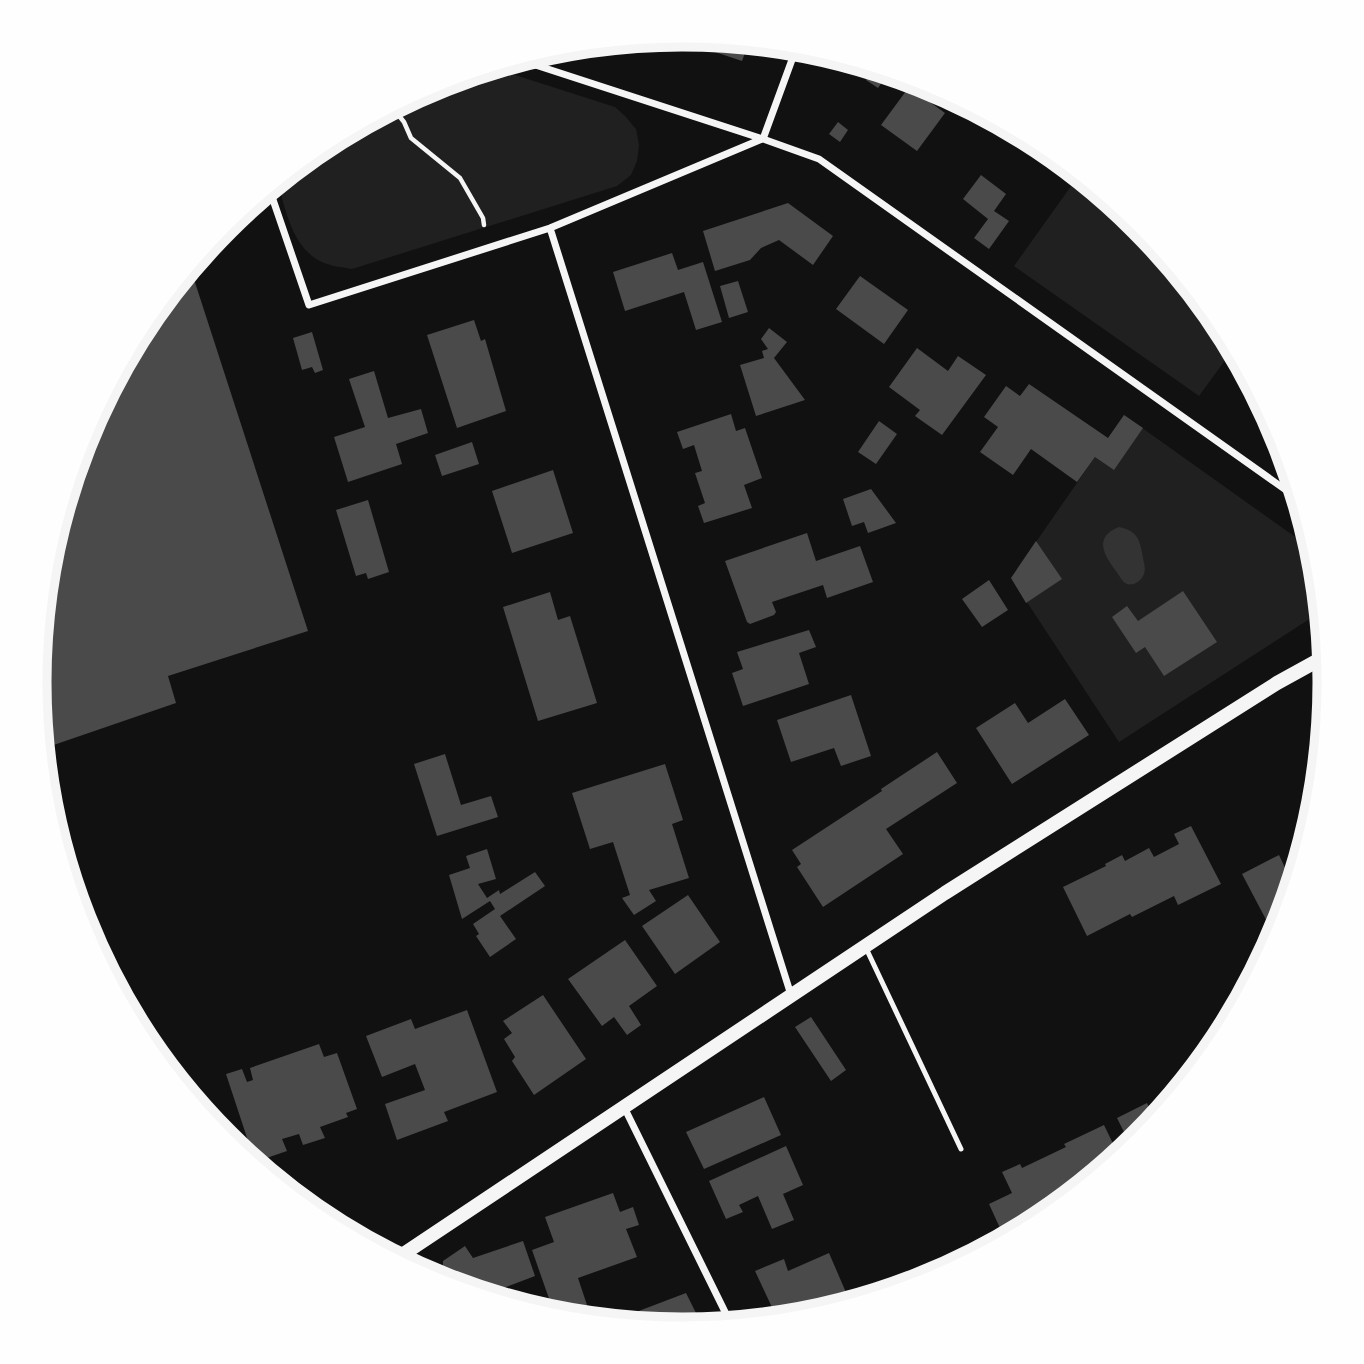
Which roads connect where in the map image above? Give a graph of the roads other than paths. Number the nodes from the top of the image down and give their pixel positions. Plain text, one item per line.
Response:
1 (793, 57) edge
2 (535, 65) edge
3 (763, 139) junction
4 (272, 197) edge
5 (550, 228) junction
6 (1287, 491) edge
7 (1316, 662) edge
8 (865, 946) junction
9 (791, 995) junction
10 (624, 1107) junction
11 (961, 1149) dead end
12 (410, 1250) junction
13 (405, 1253) edge
14 (412, 1256) edge
15 (726, 1315) edge

1 - 3 street
2 - 3 street
3 - 5 street
3 - 6 street
4 - 5 street
5 - 9 street
7 - 8 main road
8 - 9 main road
8 - 11 lane
9 - 10 main road
10 - 12 main road
10 - 15 street
12 - 13 main road
12 - 14 street

